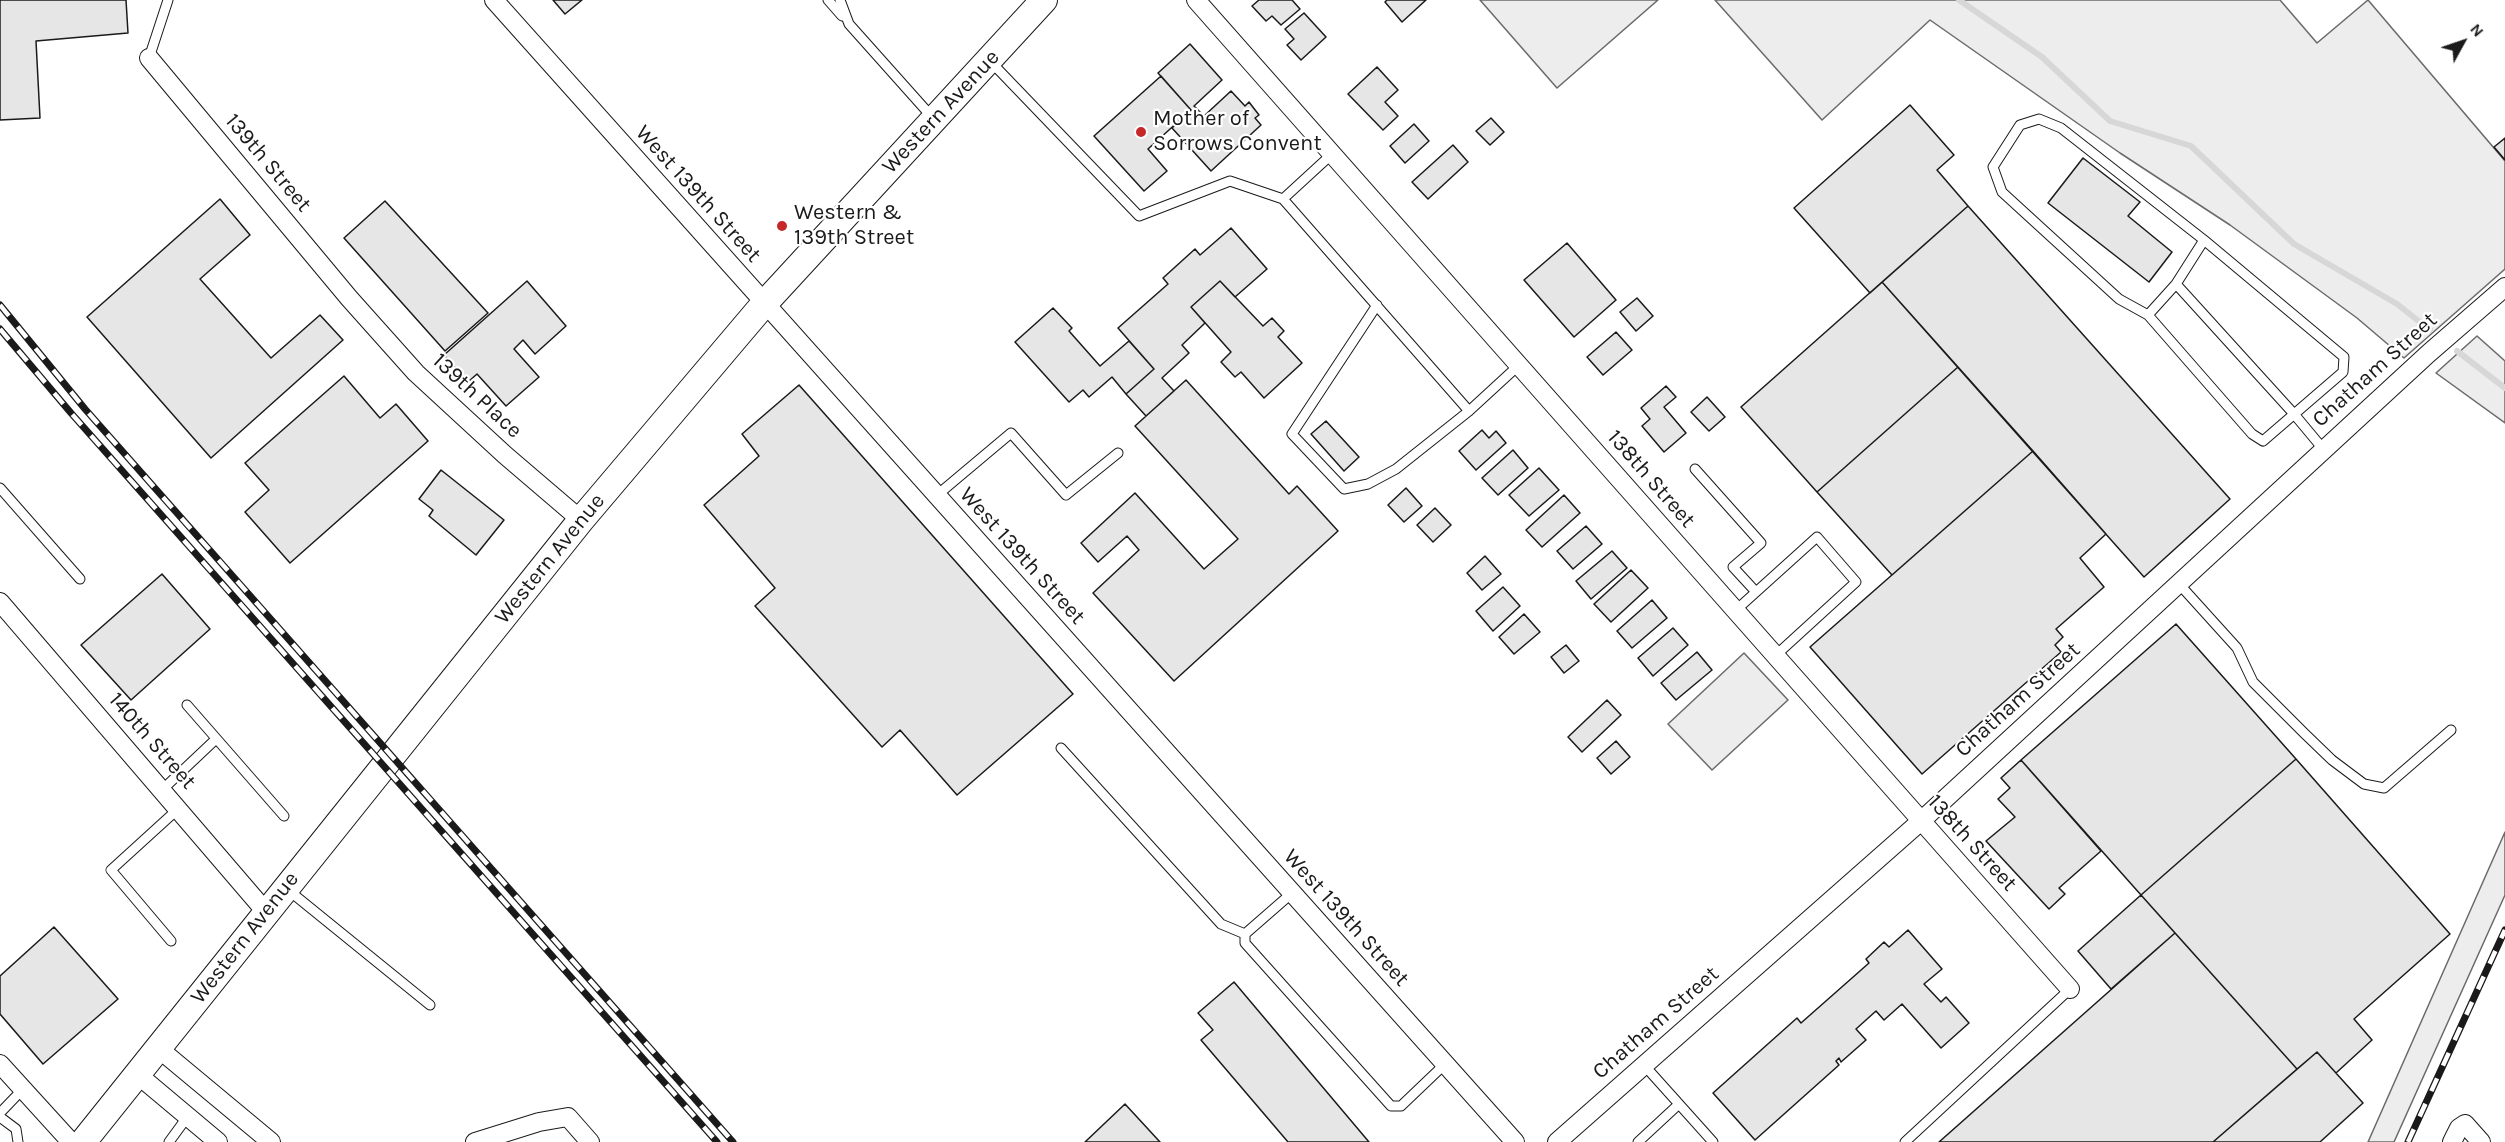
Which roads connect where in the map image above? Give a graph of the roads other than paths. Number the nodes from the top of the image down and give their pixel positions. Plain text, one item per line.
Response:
1 (168, 0) edge
2 (494, 0) edge
3 (828, 0) edge
4 (840, 0) edge
5 (1044, 0) edge
6 (1196, 0) edge
7 (849, 24) junction
8 (149, 58) joint
9 (989, 60) junction
10 (934, 119) junction
11 (1332, 154) junction
12 (1283, 199) junction
13 (2204, 240) junction
14 (2176, 284) junction
15 (2505, 287) edge
16 (349, 298) joint
17 (764, 304) junction
18 (1377, 305) junction
19 (2148, 315) junction
20 (1519, 365) junction
21 (1469, 411) junction
22 (2294, 414) junction
23 (2324, 450) junction
24 (1118, 453) dead end
25 (1695, 469) dead end
26 (0, 488) edge
27 (936, 496) junction
28 (581, 520) junction
29 (80, 579) dead end
30 (2180, 585) junction
31 (1755, 592) junction
32 (0, 602) edge
33 (1735, 611) junction
34 (1775, 656) junction
35 (187, 705) dead end
36 (2451, 730) dead end
37 (216, 739) junction
38 (1061, 748) dead end
39 (162, 790) junction
40 (178, 809) junction
41 (284, 816) dead end
42 (1921, 821) junction
43 (285, 888) junction
44 (1292, 893) junction
45 (266, 912) junction
46 (1245, 934) junction
47 (171, 941) dead end
48 (2070, 989) joint
49 (430, 1005) dead end
50 (158, 1048) junction
51 (0, 1064) edge
52 (1445, 1064) junction
53 (1644, 1065) junction
54 (137, 1074) junction
55 (22, 1089) junction
56 (1679, 1104) junction
57 (0, 1115) edge
58 (188, 1116) junction
59 (18, 1142) edge
60 (71, 1142) edge
61 (83, 1142) edge
62 (169, 1142) edge
63 (218, 1142) edge
64 (271, 1142) edge
65 (475, 1142) edge
66 (590, 1142) edge
67 (1515, 1142) edge
68 (1557, 1142) edge
69 (1638, 1142) edge
70 (1713, 1142) edge
71 (1905, 1142) edge
72 (2452, 1142) edge
73 (2481, 1142) edge

1 - 8 lane
2 - 17 street, West 139th Street
3 - 7 lane
4 - 7 lane
5 - 9 main road, Western Avenue
6 - 11 street, 138th Street
7 - 10 lane
8 - 16 street, 139th Street
9 - 10 main road, Western Avenue
9 - 12 lane
10 - 17 main road, Western Avenue
11 - 12 lane
11 - 20 street, 138th Street
12 - 18 lane
13 - 14 lane
13 - 19 lane
13 - 22 lane
14 - 19 lane
14 - 22 lane
15 - 23 street, Chatham Street
16 - 28 street, 139th Place
17 - 27 street, West 139th Street
17 - 28 main road, Western Avenue
18 - 21 lane
18 - 21 lane
19 - 22 lane
20 - 21 lane
20 - 33 street, 138th Street
22 - 23 lane
23 - 30 street, Chatham Street
24 - 27 lane
25 - 31 lane
26 - 29 lane
27 - 44 street, West 139th Street
28 - 43 main road, Western Avenue
30 - 36 lane
30 - 42 street, Chatham Street
31 - 33 lane
31 - 34 lane
32 - 39 street, 140th Street
33 - 34 street, 138th Street
34 - 42 street, 138th Street
35 - 37 lane
37 - 39 lane
37 - 41 lane
38 - 46 lane
39 - 40 street, 140th Street
40 - 45 street, 140th Street
40 - 47 lane
42 - 48 street, 138th Street
42 - 53 street, Chatham Street
43 - 45 main road, Western Avenue
43 - 49 lane
44 - 46 lane
44 - 52 street, West 139th Street
45 - 50 main road, Western Avenue
46 - 52 lane
48 - 71 lane
50 - 54 main road, Western Avenue
50 - 64 street
51 - 55 street
52 - 67 street, West 139th Street
53 - 56 lane
53 - 68 street, Chatham Street
54 - 58 street
54 - 61 main road, Western Avenue
55 - 57 lane
55 - 60 street
56 - 69 lane
56 - 70 lane
57 - 59 lane
58 - 62 lane
58 - 63 street
65 - 66 street
72 - 73 street

